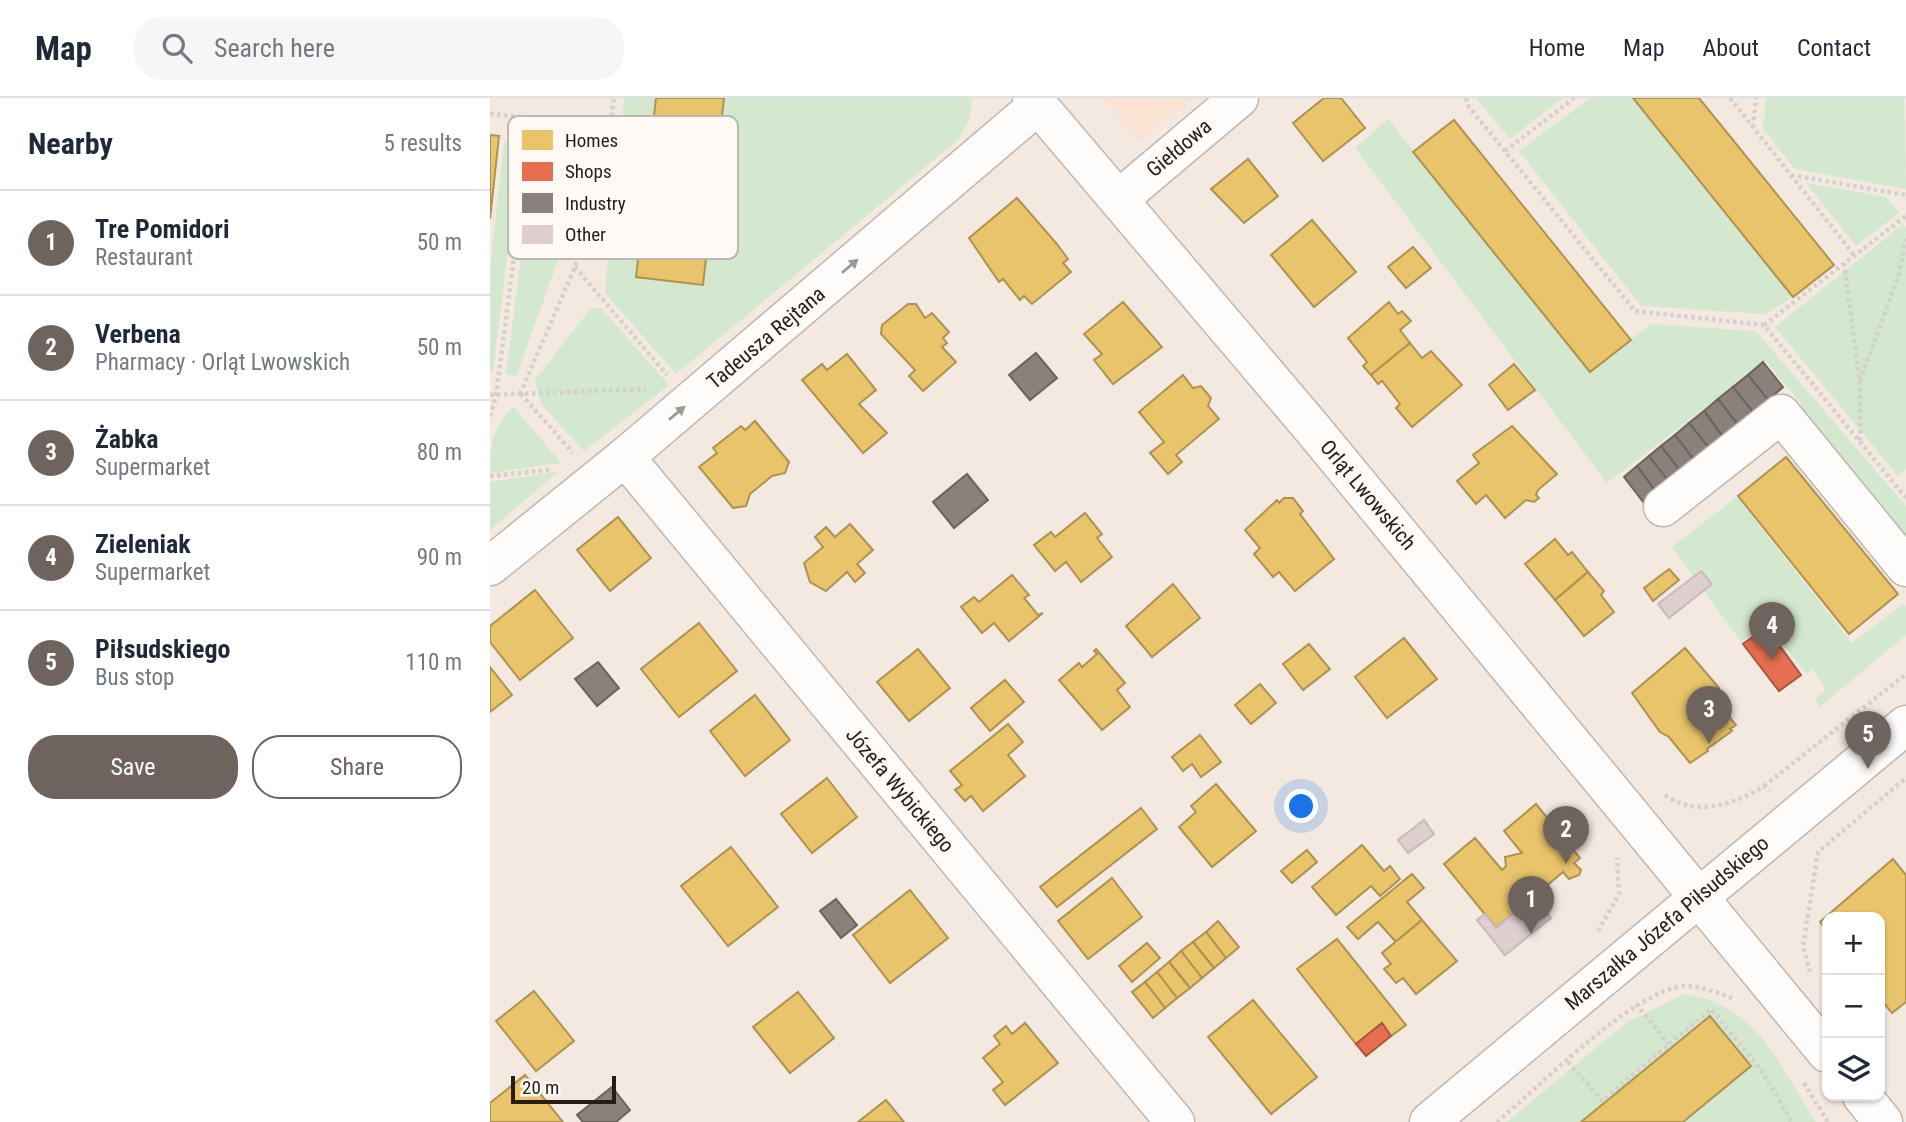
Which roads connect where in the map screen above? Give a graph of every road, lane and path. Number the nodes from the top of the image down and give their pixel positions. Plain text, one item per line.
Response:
1 (614, 98) edge
2 (1239, 98) edge
3 (1466, 98) edge
4 (1574, 98) edge
5 (1730, 98) edge
6 (1756, 98) edge
7 (1035, 102) edge
8 (490, 114) edge
9 (511, 116) edge
10 (611, 116) edge
11 (1753, 127) junction
12 (1505, 151) junction
13 (1790, 174) junction
14 (1906, 195) edge
15 (1119, 200) junction
16 (1906, 216) edge
17 (1906, 239) edge
18 (1854, 255) junction
19 (512, 259) edge
20 (577, 259) edge
21 (1844, 263) junction
22 (575, 267) junction
23 (1764, 325) junction
24 (672, 382) dead end
25 (1860, 383) junction
26 (649, 388) dead end
27 (520, 394) junction
28 (493, 396) edge
29 (490, 415) edge
30 (1860, 442) junction
31 (575, 456) dead end
32 (625, 457) junction
33 (558, 469) dead end
34 (490, 476) edge
35 (1906, 498) edge
36 (1663, 507) dead end
37 (490, 566) edge
38 (1906, 567) edge
39 (1906, 674) edge
40 (1906, 725) edge
41 (1906, 778) edge
42 (1765, 786) junction
43 (1667, 797) dead end
44 (1792, 819) junction
45 (1616, 855) dead end
46 (1700, 896) junction
47 (1595, 935) dead end
48 (1816, 981) dead end
49 (1733, 998) dead end
50 (1636, 1004) junction
51 (1670, 1045) junction
52 (1822, 1047) edge
53 (1568, 1062) junction
54 (1865, 1101) edge
55 (1175, 1122) edge
56 (1429, 1122) edge
57 (1497, 1122) edge
58 (1792, 1122) edge
59 (1883, 1122) edge

1 - 10 path
2 - 15 street, Giełdowa
3 - 12 path
4 - 12 path
5 - 11 path
6 - 11 path
7 - 15 street, Orląt Lwowskich
32 -> 7 street, Tadeusza Rejtana
8 - 9 path
11 - 13 path
12 - 23 path
13 - 14 path
13 - 18 path
15 - 46 street, Orląt Lwowskich
16 - 18 path
17 - 25 path
18 - 21 path
19 - 28 path
20 - 22 path
21 - 23 path
21 - 25 path
22 - 24 path
22 - 27 path
23 - 30 path
25 - 30 path
26 - 27 path
27 - 28 path
27 - 31 path
28 - 29 path
30 - 35 path
32 - 37 street, Tadeusza Rejtana
32 - 55 street, Józefa Wybickiego
33 - 34 path
36 - 38 street
39 - 42 path
40 - 44 street, Marszałka Józefa Piłsudskiego
41 - 48 path
42 - 43 path
42 - 44 path
44 - 46 street, Marszałka Józefa Piłsudskiego
45 - 47 path
46 - 52 street, Orląt Lwowskich
46 - 56 street, Marszałka Józefa Piłsudskiego
49 - 50 path
50 - 51 path
50 - 53 path
51 - 53 path
51 - 58 path
53 - 57 path
54 - 59 street

